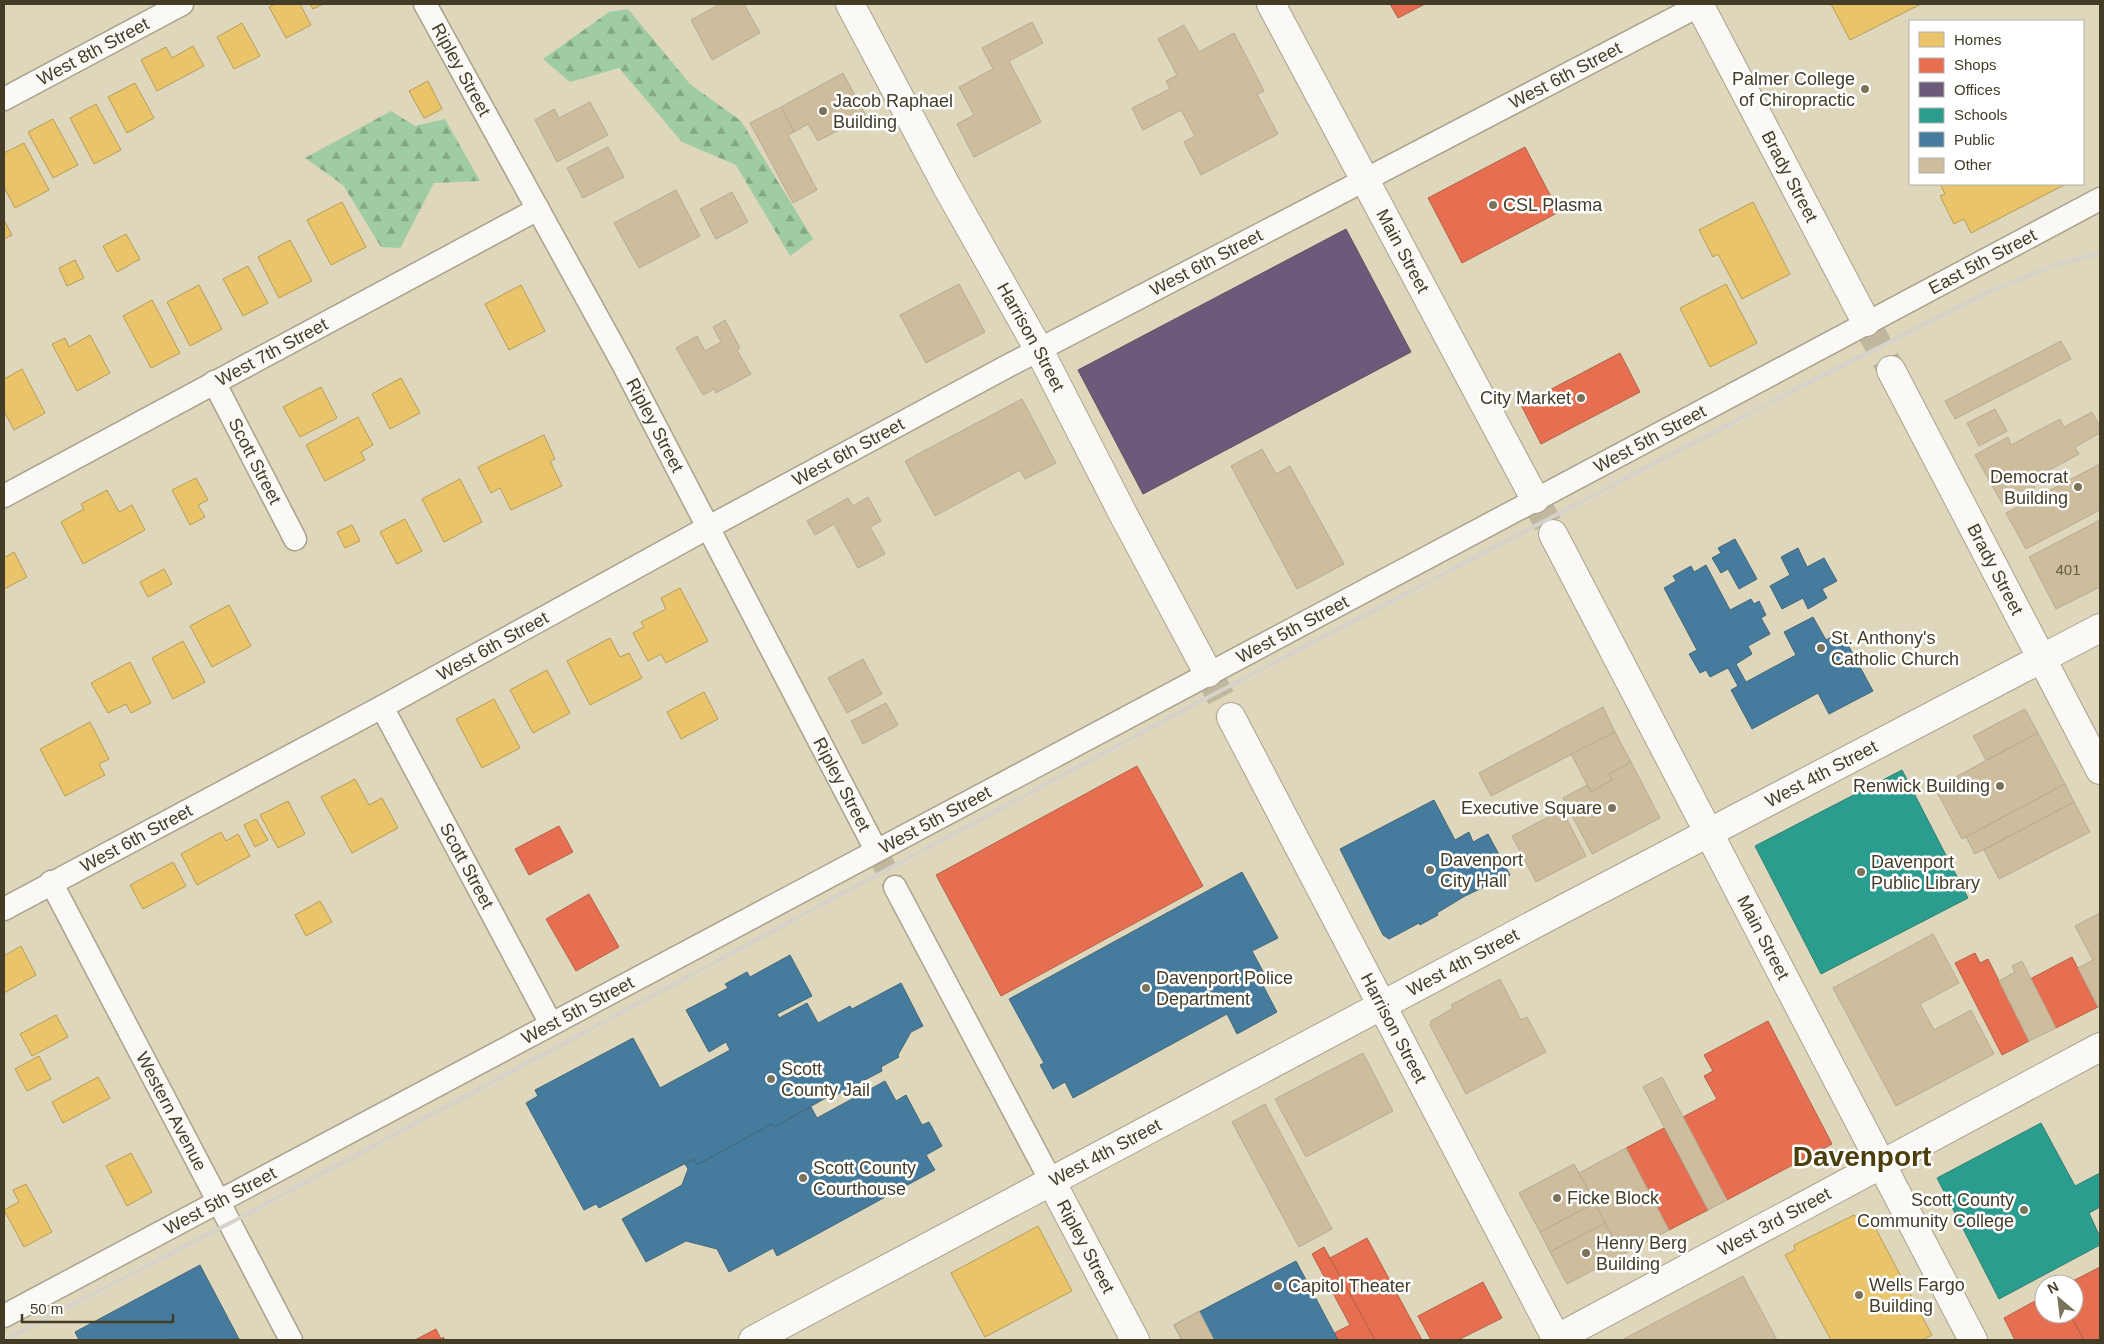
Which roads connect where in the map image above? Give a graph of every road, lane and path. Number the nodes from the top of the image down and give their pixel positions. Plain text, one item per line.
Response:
1 (182, 4) edge
2 (426, 4) edge
3 (850, 4) edge
4 (1272, 4) edge
5 (1700, 4) edge
6 (4, 99) edge
7 (1365, 180) junction
8 (2100, 199) edge
9 (538, 209) junction
10 (1866, 322) junction
11 (1039, 350) junction
12 (1891, 370) tunnel mouth
13 (214, 382) junction
14 (4, 496) edge
15 (1535, 499) junction
16 (707, 528) junction
17 (1553, 534) tunnel mouth
18 (296, 539) dead end
19 (2100, 628) edge
20 (2041, 659) junction
21 (1208, 673) junction
22 (382, 707) junction
23 (1231, 717) tunnel mouth
24 (2100, 770) edge
25 (1708, 833) junction
26 (876, 850) junction
27 (51, 882) junction
28 (895, 887) tunnel mouth
29 (4, 909) edge
30 (1382, 1005) junction
31 (551, 1024) junction
32 (2100, 1047) edge
33 (1881, 1165) junction
34 (1051, 1181) junction
35 (218, 1201) junction
36 (4, 1316) edge
37 (291, 1340) edge
38 (753, 1340) edge
39 (1135, 1340) edge
40 (1556, 1340) edge
41 (1973, 1340) edge

1 - 6 street, West 8th Street
2 - 9 street, Ripley Street
3 - 11 main road, Harrison Street
4 - 7 main road, Main Street
5 - 7 street, West 6th Street
5 - 10 main road, Brady Street
7 - 11 street, West 6th Street
7 - 15 main road, Main Street
8 - 10 street, East 5th Street
9 - 13 street, West 7th Street
9 - 16 street, Ripley Street
10 - 15 street, West 5th Street
11 - 16 street, West 6th Street
11 - 21 main road, Harrison Street
12 - 20 main road, Brady Street
13 - 14 street, West 7th Street
13 - 18 street, Scott Street
15 - 21 street, West 5th Street
16 - 22 street, West 6th Street
16 - 26 street, Ripley Street
17 - 25 main road, Main Street
19 - 20 main road, West 4th Street
20 - 24 main road, Brady Street
20 - 25 main road, West 4th Street
21 - 26 street, West 5th Street
22 - 27 street, West 6th Street
22 - 31 street, Scott Street
23 - 30 main road, Harrison Street
25 - 30 main road, West 4th Street
25 - 33 main road, Main Street
26 - 31 street, West 5th Street
27 - 29 street, West 6th Street
27 - 35 street, Western Avenue
28 - 34 street, Ripley Street
30 - 34 main road, West 4th Street
30 - 40 main road, Harrison Street
31 - 35 street, West 5th Street
32 - 33 main road, West 3rd Street
33 - 40 main road, West 3rd Street
33 - 41 main road, Main Street
34 - 38 main road, West 4th Street
34 - 39 main road, Ripley Street
35 - 36 street, West 5th Street
35 - 37 street, Western Avenue

